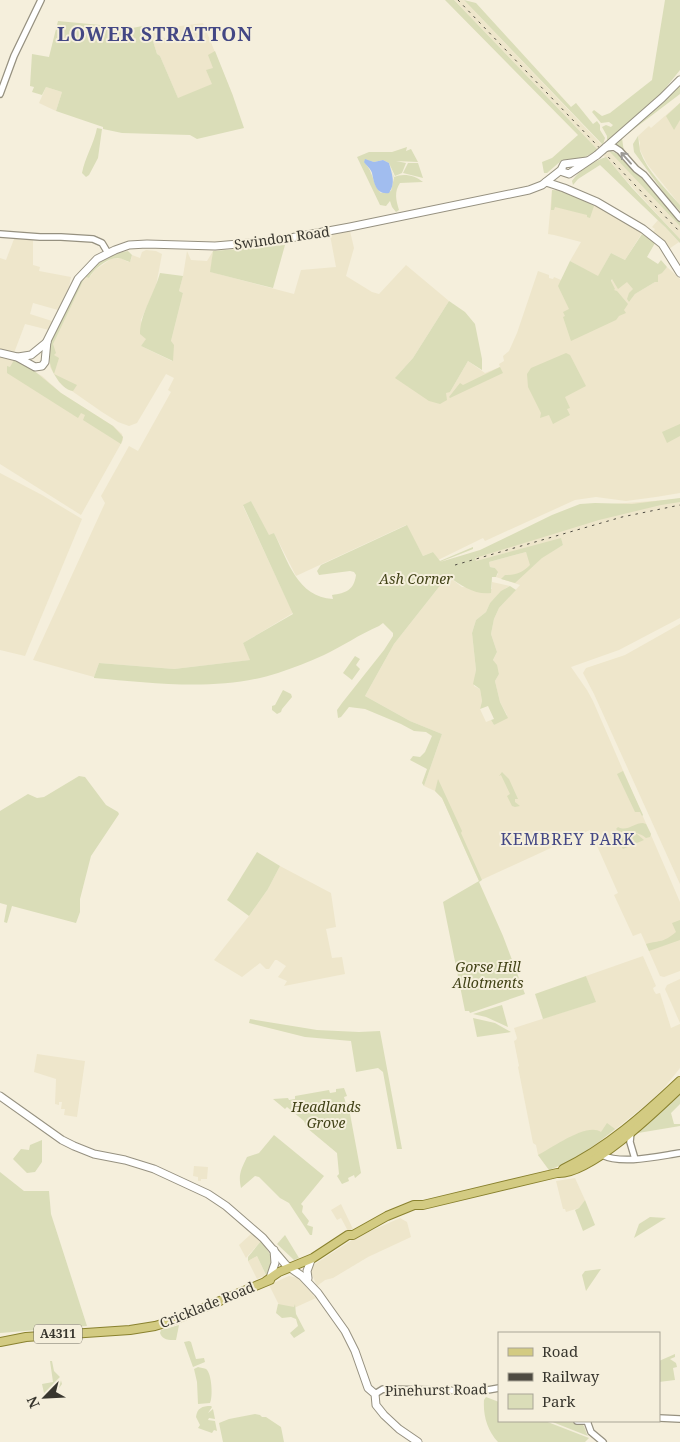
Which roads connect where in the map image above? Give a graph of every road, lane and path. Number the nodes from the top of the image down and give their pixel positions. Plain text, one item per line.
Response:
1 (41, 0) edge
2 (680, 80) edge
3 (0, 94) edge
4 (605, 148) junction
5 (587, 162) junction
6 (566, 172) junction
7 (546, 182) junction
8 (570, 190) junction
9 (680, 218) edge
10 (0, 234) edge
11 (108, 253) junction
12 (680, 273) edge
13 (47, 341) junction
14 (0, 353) edge
15 (34, 353) junction
16 (18, 357) junction
17 (45, 357) junction
18 (31, 363) junction
19 (680, 1080) edge
20 (680, 1088) edge
21 (0, 1096) edge
22 (631, 1132) junction
23 (680, 1153) edge
24 (602, 1155) junction
25 (635, 1159) junction
26 (557, 1173) junction
27 (275, 1251) junction
28 (312, 1259) junction
29 (295, 1268) junction
30 (268, 1279) junction
31 (310, 1281) junction
32 (0, 1342) edge
33 (498, 1388) edge
34 (375, 1394) junction
35 (660, 1418) edge
36 (680, 1419) edge
37 (587, 1422) edge
38 (418, 1442) edge
39 (603, 1442) edge

1 - 3 street
2 - 4 main road, Swindon Road
4 - 5 main road, Swindon Road, bridge
9 -> 4 street
5 - 6 main road, Swindon Road
5 - 6 main road, Swindon Road
6 - 7 main road, Swindon Road
6 - 8 main road
7 - 8 main road
7 - 11 main road, Swindon Road
8 - 12 main road
10 - 11 street
11 - 13 main road, Swindon Road
13 - 15 main road
13 - 17 main road
14 - 16 main road
15 - 16 main road
15 - 17 main road
15 - 18 main road
16 - 18 main road
17 - 18 main road
19 - 26 main road, Cricklade Road / A4311
20 - 22 main road, A4311
21 - 27 main road
22 - 24 main road, A4311
22 - 25 street
23 - 25 street
24 - 25 street
24 - 26 main road, Cricklade Road / A4311
26 - 28 main road, Cricklade Road / A4311
27 - 29 main road
27 - 30 main road
28 - 29 main road, Cricklade Road / A4311
28 - 31 main road
29 - 30 main road, Cricklade Road / A4311
29 - 31 main road
30 - 32 main road, Cricklade Road / A4311
31 - 34 main road
33 - 34 street, Pinehurst Road
34 - 38 main road
35 - 36 street
37 - 39 street

